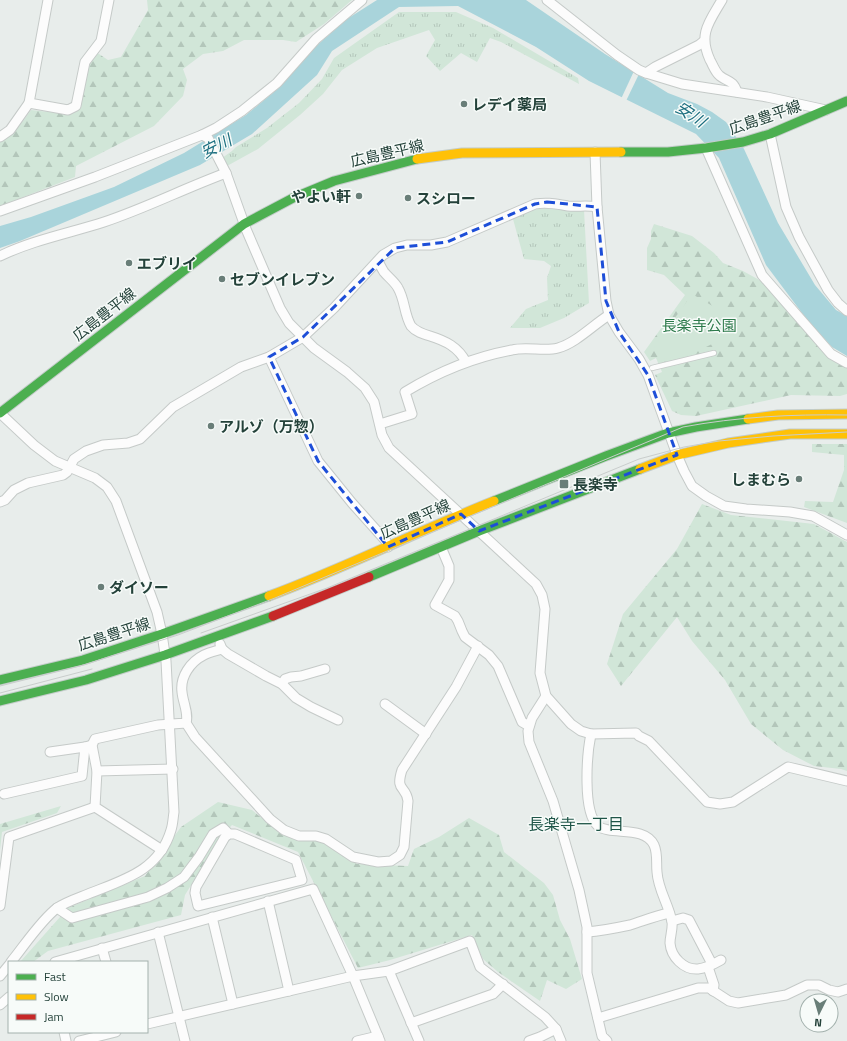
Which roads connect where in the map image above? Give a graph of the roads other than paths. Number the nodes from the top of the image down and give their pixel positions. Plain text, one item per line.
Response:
1 (48, 0) edge
2 (109, 0) edge
3 (362, 0) edge
4 (547, 0) edge
5 (722, 0) edge
6 (704, 41) junction
7 (646, 73) junction
8 (737, 92) junction
9 (847, 101) edge
10 (30, 103) junction
11 (826, 110) junction
12 (770, 134) junction
13 (0, 137) edge
14 (205, 137) junction
15 (706, 148) junction
16 (595, 152) junction
17 (225, 171) junction
18 (597, 207) junction
19 (0, 211) edge
20 (244, 224) junction
21 (0, 256) edge
22 (378, 261) junction
23 (847, 311) edge
24 (608, 315) junction
25 (303, 337) junction
26 (714, 353) dead end
27 (269, 357) junction
28 (466, 362) junction
29 (847, 363) edge
30 (652, 368) dead end
31 (0, 413) edge
32 (847, 414) edge
33 (380, 424) junction
34 (668, 433) junction
35 (847, 434) edge
36 (677, 454) junction
37 (70, 468) junction
38 (0, 502) edge
39 (461, 514) junction
40 (480, 531) junction
41 (847, 534) edge
42 (388, 547) junction
43 (441, 547) junction
44 (162, 634) junction
45 (217, 637) junction
46 (478, 646) junction
47 (222, 649) junction
48 (165, 656) junction
49 (325, 669) dead end
50 (0, 680) edge
51 (282, 684) junction
52 (546, 696) junction
53 (0, 702) edge
54 (385, 704) dead end
55 (338, 720) dead end
56 (186, 723) junction
57 (170, 725) junction
58 (529, 726) junction
59 (426, 734) junction
60 (591, 734) junction
61 (88, 746) junction
62 (50, 752) dead end
63 (173, 770) junction
64 (97, 771) junction
65 (847, 781) edge
66 (4, 794) dead end
67 (95, 807) junction
68 (228, 834) junction
69 (162, 850) junction
70 (268, 901) junction
71 (0, 906) edge
72 (57, 908) junction
73 (212, 917) junction
74 (670, 917) junction
75 (158, 932) junction
76 (587, 932) junction
77 (102, 948) junction
78 (721, 960) dead end
79 (13, 961) edge
80 (58, 961) edge
81 (106, 961) edge
82 (8, 966) edge
83 (710, 966) junction
84 (389, 971) junction
85 (0, 976) edge
86 (353, 976) junction
87 (503, 984) junction
88 (847, 989) edge
89 (289, 991) junction
90 (713, 991) junction
91 (8, 998) edge
92 (233, 1004) junction
93 (0, 1005) edge
94 (179, 1016) junction
95 (598, 1018) junction
96 (411, 1023) junction
97 (148, 1024) edge
98 (556, 1028) junction
99 (112, 1033) edge
100 (379, 1038) edge
101 (603, 1039) edge
102 (79, 1041) edge
103 (185, 1041) edge
104 (357, 1041) edge
105 (419, 1041) edge
106 (529, 1041) edge
107 (562, 1041) edge

1 - 10 street
2 - 10 street
3 - 14 street
4 - 7 street
5 - 6 street
6 - 7 street
6 - 8 street
7 - 8 street
8 - 11 street
9 - 11 main road, 広島豊平線
10 - 13 street
11 - 12 main road, 広島豊平線
12 - 15 main road, 広島豊平線
12 - 23 street
14 - 17 street
14 - 19 street
15 - 16 main road, 広島豊平線
15 - 29 street
16 - 18 street
16 - 20 main road, 広島豊平線
17 - 20 street
17 - 21 street
18 - 22 street
18 - 24 street
20 - 25 street
20 - 31 main road, 広島豊平線
22 - 25 street
22 - 28 street
24 - 28 street
24 - 34 street
25 - 27 street
25 - 33 street
26 - 30 lane
27 - 37 street
27 - 42 street
28 - 33 street
31 - 37 street
32 - 34 main road, 広島豊平線
33 - 39 street
34 - 36 street
34 - 39 main road, 広島豊平線
35 - 36 main road
36 - 40 main road
36 - 41 street
37 - 38 street
37 - 44 street
39 - 40 street
39 - 42 main road, 広島豊平線
40 - 43 main road
40 - 52 street
42 - 44 main road, 広島豊平線
43 - 45 main road
43 - 46 street
44 - 48 street
44 - 50 main road, 広島豊平線
45 - 47 street
45 - 48 main road
46 - 58 street
46 - 59 street
47 - 51 street
47 - 56 street
48 - 53 main road
48 - 57 street
49 - 51 street
51 - 55 street
52 - 58 street
52 - 60 street
54 - 59 street
56 - 57 street
56 - 59 street
57 - 61 street
57 - 63 street
58 - 76 street
60 - 65 street
60 - 74 street
61 - 62 street
61 - 64 street
61 - 66 street
63 - 64 street
63 - 69 street
64 - 67 street
67 - 69 street
67 - 71 street
68 - 68 street
68 - 72 street
69 - 72 street
70 - 73 street
70 - 86 street
70 - 89 street
72 - 79 street
73 - 75 street
73 - 92 street
74 - 76 street
74 - 83 street
74 - 83 street
75 - 77 street
75 - 94 street
76 - 95 street
77 - 80 street
77 - 81 street
78 - 83 street
82 - 85 street
83 - 90 street
84 - 86 street
84 - 87 street
84 - 96 street
86 - 89 street
86 - 100 street
87 - 96 street
87 - 98 street
88 - 90 street
89 - 92 street
90 - 95 street
91 - 93 street
92 - 94 street
94 - 97 street
94 - 103 street
95 - 101 street
96 - 105 street
98 - 106 street
98 - 107 street
99 - 102 street
100 - 104 street

